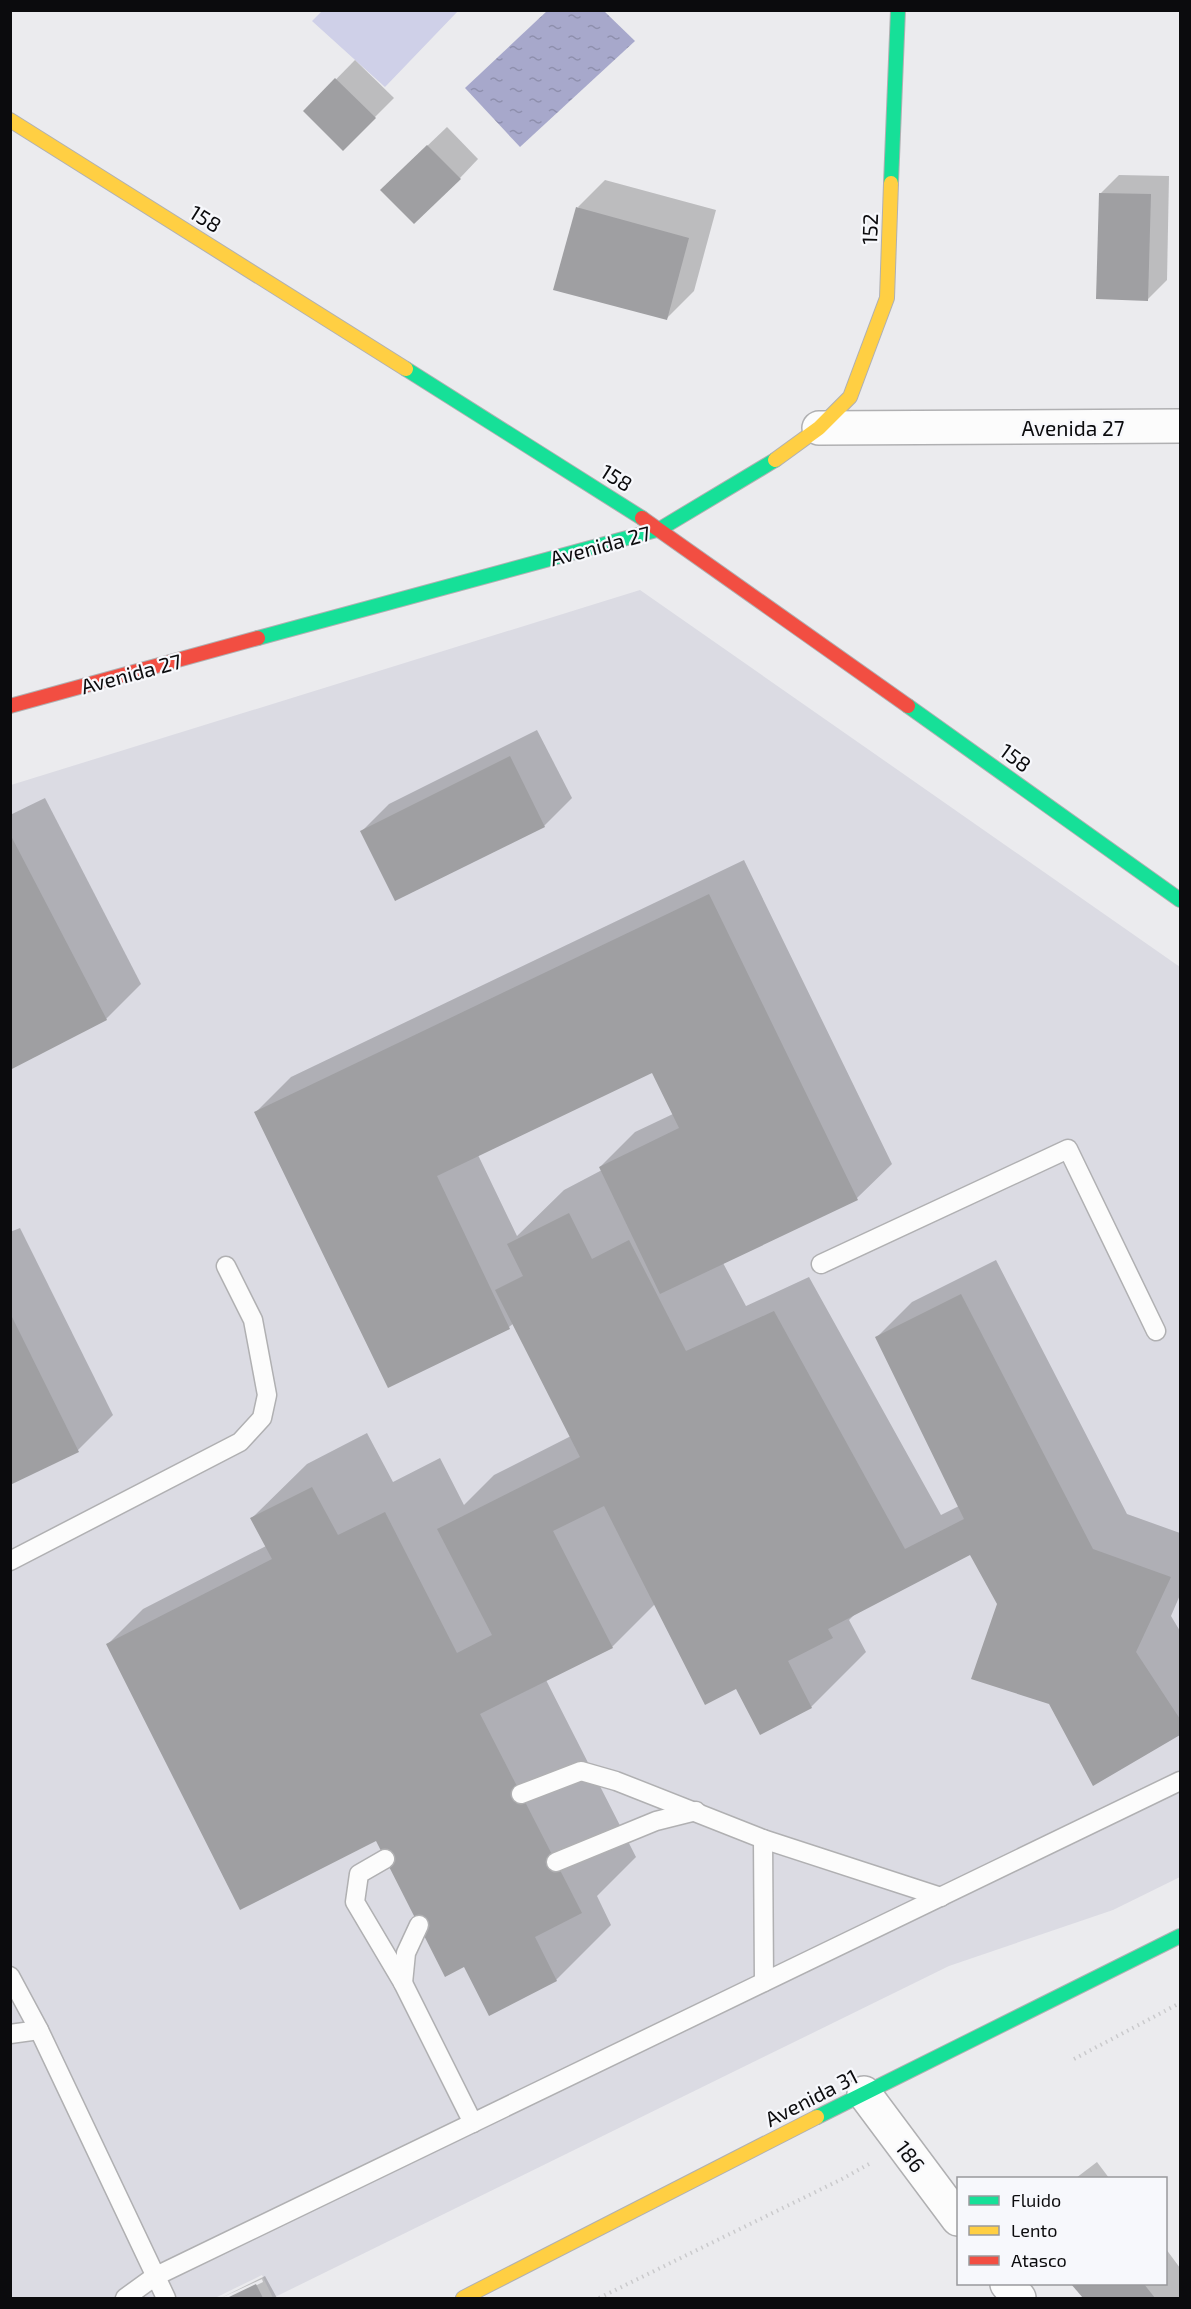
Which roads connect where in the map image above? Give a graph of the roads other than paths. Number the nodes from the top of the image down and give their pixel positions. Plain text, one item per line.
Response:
1 (898, 10) edge
2 (10, 120) edge
3 (1180, 426) edge
4 (819, 428) junction
5 (660, 529) junction
6 (10, 706) edge
7 (1180, 900) edge
8 (821, 1264) dead end
9 (226, 1266) dead end
10 (1156, 1332) dead end
11 (10, 1562) edge
12 (1180, 1781) edge
13 (521, 1794) dead end
14 (696, 1811) junction
15 (763, 1839) junction
16 (385, 1858) dead end
17 (556, 1862) dead end
18 (941, 1897) junction
19 (419, 1925) dead end
20 (1180, 1936) edge
21 (10, 1976) edge
22 (764, 1982) junction
23 (403, 1983) junction
24 (39, 2030) junction
25 (10, 2034) edge
26 (864, 2093) junction
27 (473, 2123) junction
28 (957, 2218) edge
29 (154, 2277) junction
30 (1009, 2285) edge
31 (125, 2298) edge
32 (166, 2298) edge
33 (463, 2298) edge
34 (1019, 2298) edge

1 - 4 street, 152
2 - 5 street, 158
3 - 4 street, Avenida 27
4 - 5 street, Avenida 27
5 - 6 street, Avenida 27
5 - 7 street, 158
8 - 10 lane
9 - 11 lane
12 - 18 lane
13 - 14 lane
14 - 15 lane
14 - 17 lane
15 - 18 lane
15 - 22 lane
16 - 23 lane
18 - 22 lane
19 - 23 lane
20 - 26 street, Avenida 31
21 - 24 lane
22 - 27 lane
23 - 27 lane
24 - 25 lane
24 - 29 lane
26 - 28 street, 186
26 - 33 street, Avenida 31
27 - 29 lane
29 - 31 lane
29 - 32 lane
30 - 34 street

